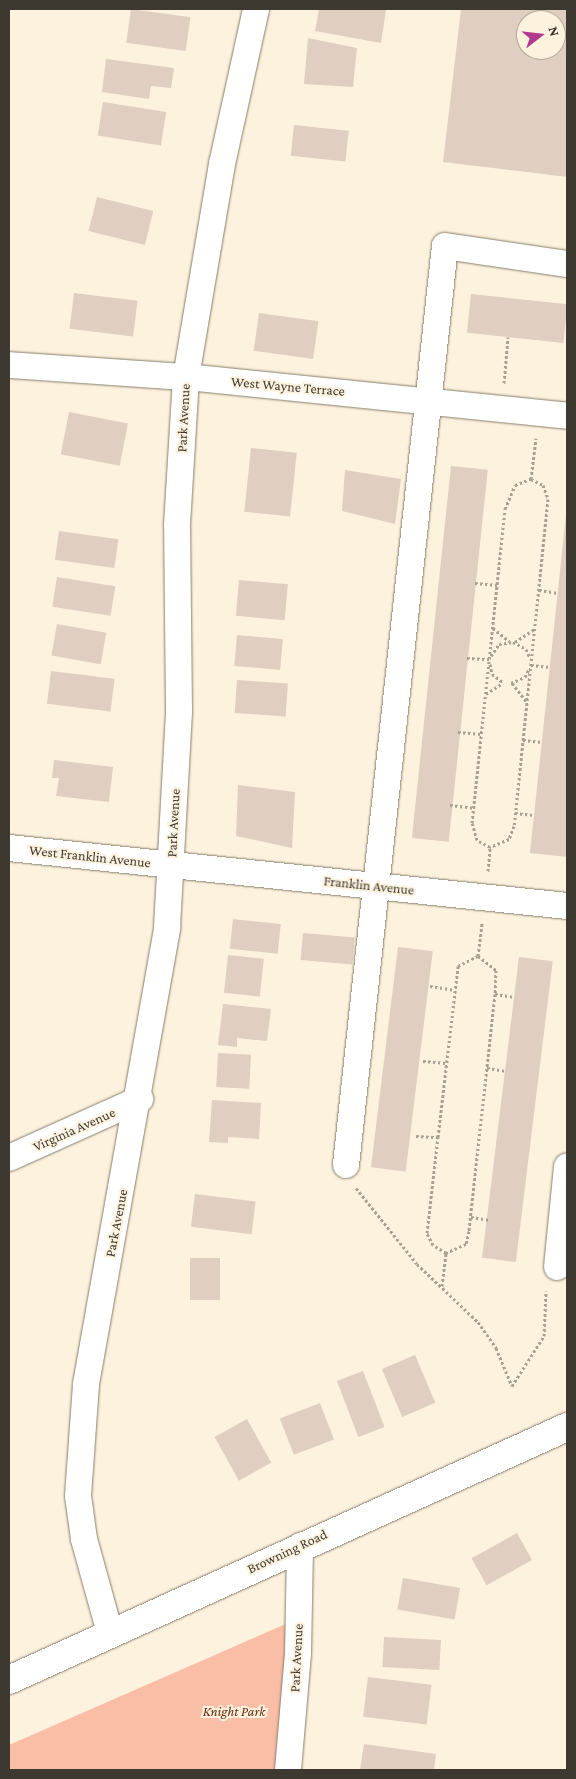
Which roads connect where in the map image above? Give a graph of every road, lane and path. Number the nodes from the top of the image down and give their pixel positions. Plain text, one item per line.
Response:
1 (256, 9) edge
2 (567, 264) edge
3 (508, 338) dead end
4 (9, 365) edge
5 (186, 377) junction
6 (426, 400) junction
7 (501, 408) junction
8 (538, 412) junction
9 (567, 416) edge
10 (531, 479) junction
11 (475, 583) dead end
12 (497, 585) junction
13 (539, 590) junction
14 (558, 593) dead end
15 (493, 627) junction
16 (534, 629) junction
17 (513, 642) junction
18 (467, 658) dead end
19 (489, 659) junction
20 (531, 665) junction
21 (550, 668) dead end
22 (511, 682) junction
23 (504, 683) junction
24 (486, 694) junction
25 (527, 701) junction
26 (458, 732) dead end
27 (481, 734) junction
28 (523, 740) junction
29 (542, 742) dead end
30 (450, 805) dead end
31 (473, 808) junction
32 (515, 813) junction
33 (534, 816) dead end
34 (9, 848) edge
35 (171, 864) junction
36 (374, 886) junction
37 (485, 897) junction
38 (567, 906) edge
39 (478, 956) junction
40 (430, 986) dead end
41 (454, 990) junction
42 (495, 994) junction
43 (515, 996) dead end
44 (423, 1061) dead end
45 (446, 1063) junction
46 (487, 1068) junction
47 (507, 1071) dead end
48 (140, 1099) junction
49 (416, 1136) dead end
50 (438, 1137) junction
51 (9, 1158) edge
52 (346, 1165) joint
53 (567, 1166) edge
54 (471, 1217) junction
55 (490, 1220) dead end
56 (446, 1252) junction
57 (557, 1267) joint
58 (442, 1286) junction
59 (567, 1427) edge
60 (300, 1546) junction
61 (110, 1633) junction
62 (9, 1680) edge
63 (288, 1770) edge

1 - 5 street, Park Avenue
2 - 6 street
3 - 7 path
4 - 5 street, West Wayne Terrace
5 - 6 street, West Wayne Terrace
5 - 35 street, Park Avenue
6 - 7 street, West Wayne Terrace
6 - 36 street
7 - 8 street, West Wayne Terrace
8 - 9 street, West Wayne Terrace
8 - 10 path
10 - 12 path
10 - 13 path
11 - 12 path
12 - 15 path
13 - 14 path
13 - 16 path
15 - 17 path
15 - 19 path
16 - 17 path
16 - 20 path
17 - 19 path
17 - 20 path
18 - 19 path
19 - 23 path
19 - 24 path
20 - 21 path
20 - 22 path
20 - 25 path
22 - 23 path
22 - 25 path
23 - 24 path
24 - 27 path
25 - 28 path
26 - 27 path
27 - 31 path
28 - 29 path
28 - 32 path
30 - 31 path
31 - 32 path
32 - 33 path
34 - 35 street, West Franklin Avenue
35 - 36 street, Franklin Avenue
35 - 48 street, Park Avenue
36 - 37 street, Franklin Avenue
36 - 52 street
37 - 38 street, Franklin Avenue
37 - 39 path
39 - 41 path
39 - 42 path
40 - 41 path
41 - 45 path
42 - 43 path
42 - 46 path
44 - 45 path
45 - 50 path
46 - 47 path
46 - 54 path
48 - 51 street, Virginia Avenue
48 - 61 street, Park Avenue
49 - 50 path
50 - 56 path
52 - 58 path
53 - 57 street
54 - 55 path
54 - 56 path
56 - 58 path
57 - 58 path
59 - 60 street, Browning Road
60 - 61 street, Browning Road
60 - 63 street, Park Avenue
61 - 62 street, Browning Road

